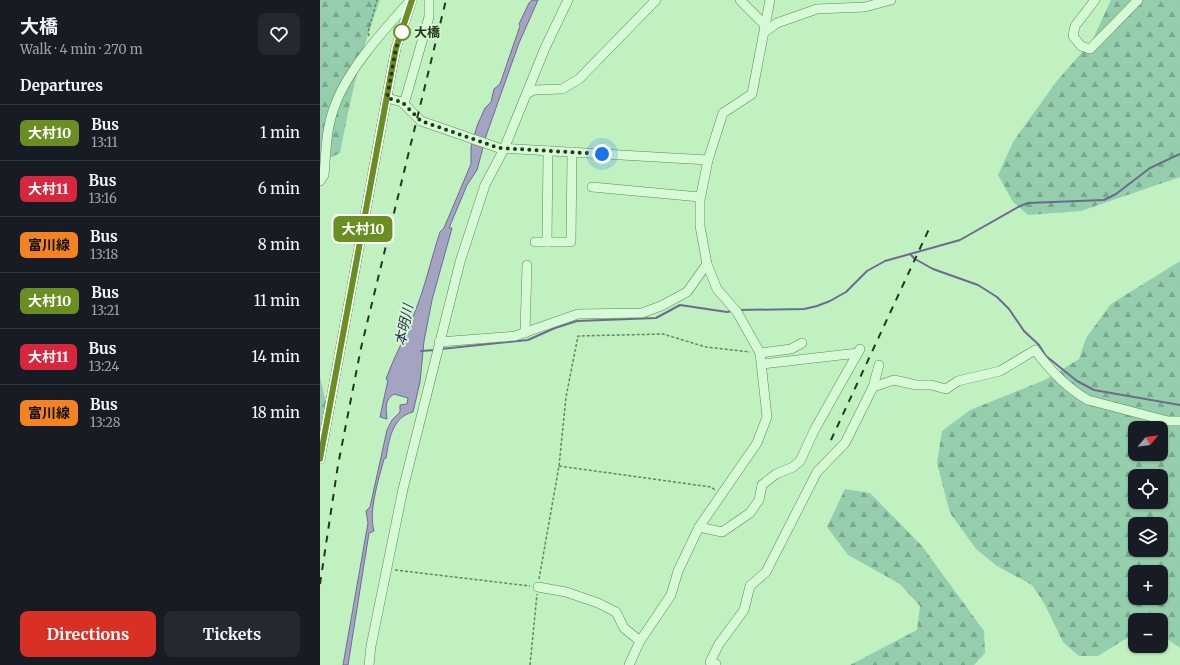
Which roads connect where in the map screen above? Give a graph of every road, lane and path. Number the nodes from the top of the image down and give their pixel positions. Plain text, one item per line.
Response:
1 (377, 0) edge
2 (412, 0) edge
3 (429, 0) edge
4 (568, 0) edge
5 (656, 0) edge
6 (740, 0) edge
7 (770, 0) edge
8 (891, 0) edge
9 (1095, 0) edge
10 (1138, 0) edge
11 (847, 4) edge
12 (766, 28) junction
13 (371, 48) junction
14 (528, 93) junction
15 (387, 98) junction
16 (404, 104) junction
17 (502, 148) junction
18 (548, 151) junction
19 (572, 152) junction
20 (708, 160) junction
21 (320, 181) edge
22 (592, 187) dead end
23 (700, 197) junction
24 (535, 242) dead end
25 (547, 242) junction
26 (706, 264) junction
27 (526, 265) dead end
28 (525, 333) junction
29 (439, 343) junction
30 (802, 343) dead end
31 (760, 353) junction
32 (762, 364) junction
33 (879, 365) dead end
34 (873, 387) junction
35 (1180, 421) edge
36 (320, 459) edge
37 (559, 466) junction
38 (723, 494) junction
39 (699, 527) junction
40 (386, 569) junction
41 (538, 587) junction
42 (640, 641) junction
43 (716, 664) edge
44 (370, 665) edge
45 (530, 665) edge
46 (628, 665) edge

1 - 13 path
2 - 13 street
2 - 15 street
3 - 16 street
4 - 14 street
5 - 14 street
6 - 12 street
7 - 12 street
8 - 11 street
9 - 10 street
11 - 12 street
12 - 20 street
13 - 21 street
14 - 17 street
15 - 16 street
15 - 36 street
16 - 17 street
17 - 18 street
17 - 29 street
18 - 19 street
18 - 25 street
19 - 20 street
19 - 25 street
20 - 23 street
22 - 23 street
23 - 26 street
24 - 25 street
26 - 28 street
26 - 31 street
27 - 28 street
28 - 29 street
29 - 40 street
30 - 31 street
31 - 32 street
31 - 37 path
32 - 38 street
32 - 39 street
33 - 34 street
34 - 35 street
34 - 43 street
37 - 38 path
37 - 41 path
38 - 39 street
39 - 42 street
40 - 41 path
40 - 44 street
41 - 42 street
41 - 45 path
42 - 46 street

